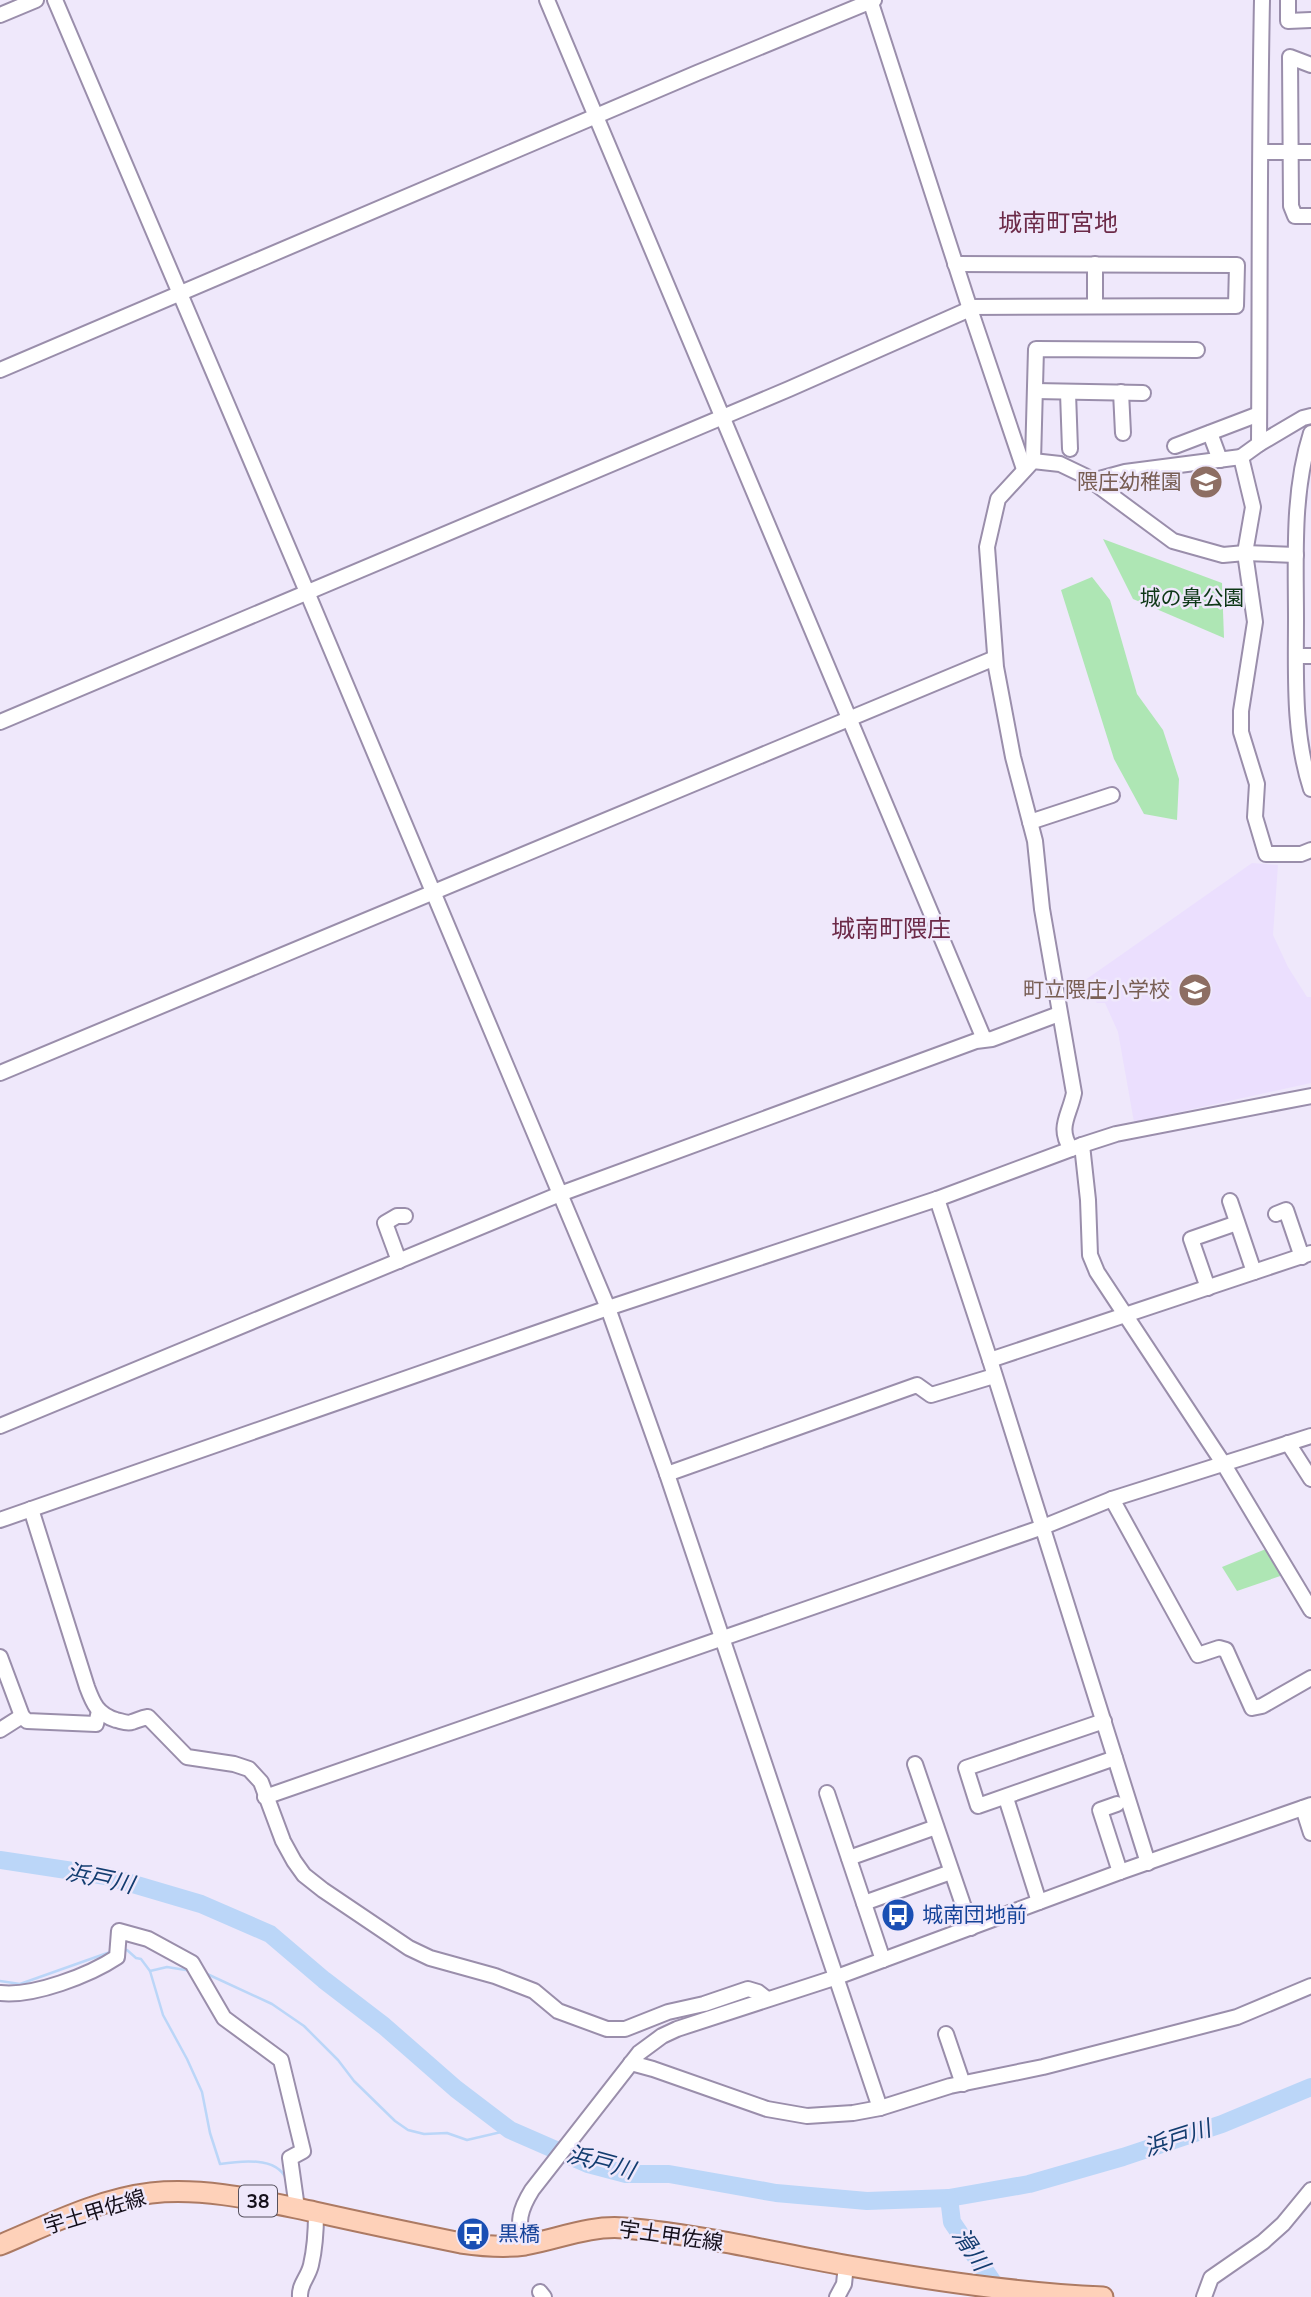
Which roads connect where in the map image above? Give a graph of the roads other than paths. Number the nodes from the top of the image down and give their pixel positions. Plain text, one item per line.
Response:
1 (36, 0) edge
2 (55, 0) edge
3 (547, 0) edge
4 (872, 0) edge
5 (1262, 0) edge
6 (1289, 0) edge
7 (0, 15) edge
8 (1311, 20) edge
9 (1311, 65) edge
10 (597, 117) junction
11 (1290, 151) junction
12 (1262, 152) junction
13 (1311, 152) edge
14 (1311, 216) edge
15 (955, 264) junction
16 (1095, 264) junction
17 (180, 295) junction
18 (1096, 305) junction
19 (969, 308) junction
20 (1197, 350) dead end
21 (0, 370) edge
22 (1035, 391) junction
23 (1121, 392) junction
24 (1068, 393) junction
25 (1143, 393) dead end
26 (1259, 414) junction
27 (1311, 416) edge
28 (723, 417) junction
29 (1123, 433) dead end
30 (1210, 433) junction
31 (1311, 433) edge
32 (1259, 444) junction
33 (1175, 446) dead end
34 (1070, 449) dead end
35 (1241, 457) junction
36 (1220, 460) junction
37 (1029, 465) junction
38 (1092, 481) junction
39 (1245, 553) junction
40 (1296, 555) junction
41 (307, 592) junction
42 (1304, 656) edge
43 (995, 658) junction
44 (849, 718) junction
45 (0, 722) edge
46 (1311, 789) edge
47 (1112, 795) dead end
48 (1030, 822) junction
49 (1311, 850) edge
50 (433, 892) junction
51 (1059, 1014) junction
52 (984, 1039) junction
53 (0, 1073) edge
54 (1311, 1096) edge
55 (1077, 1147) junction
56 (560, 1194) junction
57 (937, 1199) junction
58 (1230, 1201) dead end
59 (1276, 1214) dead end
60 (405, 1216) dead end
61 (1237, 1223) junction
62 (1306, 1255) edge
63 (399, 1261) junction
64 (1254, 1272) junction
65 (1208, 1288) junction
66 (608, 1308) junction
67 (1126, 1316) junction
68 (990, 1360) junction
69 (994, 1376) junction
70 (0, 1426) edge
71 (1311, 1436) edge
72 (1288, 1443) junction
73 (1223, 1463) junction
74 (667, 1474) junction
75 (1311, 1479) edge
76 (1112, 1499) junction
77 (31, 1509) junction
78 (0, 1520) edge
79 (1043, 1527) junction
80 (1311, 1610) edge
81 (720, 1638) junction
82 (0, 1657) edge
83 (1311, 1678) edge
84 (99, 1712) junction
85 (22, 1716) junction
86 (1104, 1721) junction
87 (0, 1730) edge
88 (1115, 1758) junction
89 (915, 1764) dead end
90 (827, 1793) dead end
91 (265, 1797) junction
92 (1006, 1798) junction
93 (1116, 1804) dead end
94 (1307, 1807) edge
95 (936, 1827) junction
96 (1311, 1833) edge
97 (849, 1858) junction
98 (1148, 1863) junction
99 (951, 1872) junction
100 (1120, 1872) junction
101 (1039, 1902) junction
102 (864, 1903) junction
103 (971, 1928) junction
104 (883, 1960) junction
105 (837, 1977) junction
106 (1311, 1986) edge
107 (0, 1993) edge
108 (767, 1999) junction
109 (946, 2034) dead end
110 (628, 2067) junction
111 (963, 2084) junction
112 (880, 2108) junction
113 (1311, 2190) edge
114 (297, 2208) junction
115 (316, 2213) junction
116 (0, 2245) edge
117 (522, 2245) junction
118 (846, 2265) junction
119 (1027, 2293) edge
120 (300, 2297) edge
121 (836, 2297) edge
122 (1103, 2297) edge
123 (1204, 2297) edge

1 - 7 street
2 - 17 street
3 - 10 street
4 - 10 street
4 - 15 street
5 - 12 street
6 - 8 street
9 - 11 street
10 - 17 street
10 - 28 street
11 - 12 street
11 - 13 street
11 - 14 street
12 - 26 street
15 - 16 street
15 - 19 street
16 - 18 street
16 - 18 street
17 - 21 street
17 - 41 street
18 - 19 street
19 - 28 street
19 - 37 street
20 - 22 street
22 - 24 street
22 - 37 street
23 - 24 street
23 - 25 street
23 - 29 street
24 - 34 street
26 - 30 street
26 - 32 street
27 - 32 street
28 - 41 street
28 - 44 street
30 - 33 street
30 - 36 street
31 - 40 street
32 - 35 street
35 - 36 street
35 - 39 street
36 - 38 street
37 - 38 street
37 - 43 street
38 - 39 street
39 - 40 street
39 - 49 street
40 - 42 street
41 - 45 street
41 - 50 street
42 - 46 street
43 - 44 street
43 - 48 street
44 - 50 street
44 - 52 street
47 - 48 street
48 - 51 street
50 - 53 street
50 - 56 street
51 - 52 street
51 - 55 street
52 - 56 street
54 - 55 street
55 - 57 street
55 - 67 street
56 - 63 street
56 - 66 street
57 - 66 street
57 - 68 street
58 - 61 street
59 - 62 street
60 - 63 street
61 - 64 street
61 - 65 street
62 - 64 street
63 - 70 street
64 - 65 street
65 - 67 street
66 - 74 street
66 - 77 street
67 - 68 street
67 - 73 street
68 - 69 street
69 - 74 street
69 - 79 street
71 - 72 street
72 - 73 street
72 - 75 street
73 - 76 street
73 - 80 street
74 - 81 street
76 - 79 street
76 - 83 street
77 - 78 street
77 - 84 street
79 - 81 street
79 - 86 street
81 - 91 street
81 - 105 street
82 - 85 street
84 - 85 street
84 - 91 street
85 - 87 street
86 - 88 street
86 - 92 street
88 - 92 street
88 - 98 street
89 - 95 street
90 - 97 street
91 - 108 street
92 - 101 street
93 - 100 street
94 - 96 street
94 - 98 street
95 - 97 street
95 - 99 street
97 - 102 street
98 - 100 street
99 - 102 street
99 - 103 street
100 - 101 street
101 - 103 street
102 - 104 street
103 - 104 street
104 - 105 street
105 - 108 street
105 - 112 street
106 - 111 street
107 - 114 street
108 - 110 street
109 - 111 street
110 - 112 street
110 - 117 street
111 - 112 street
113 - 123 street
114 - 115 main road, 宇土甲佐線 / 38
114 - 116 main road, 宇土甲佐線 / 38
115 - 117 main road, 宇土甲佐線 / 38
115 - 120 street
117 - 118 main road, 宇土甲佐線 / 38
118 - 119 main road, 宇土甲佐線 / 38
118 - 121 street
119 - 122 main road, 宇土甲佐線 / 38

